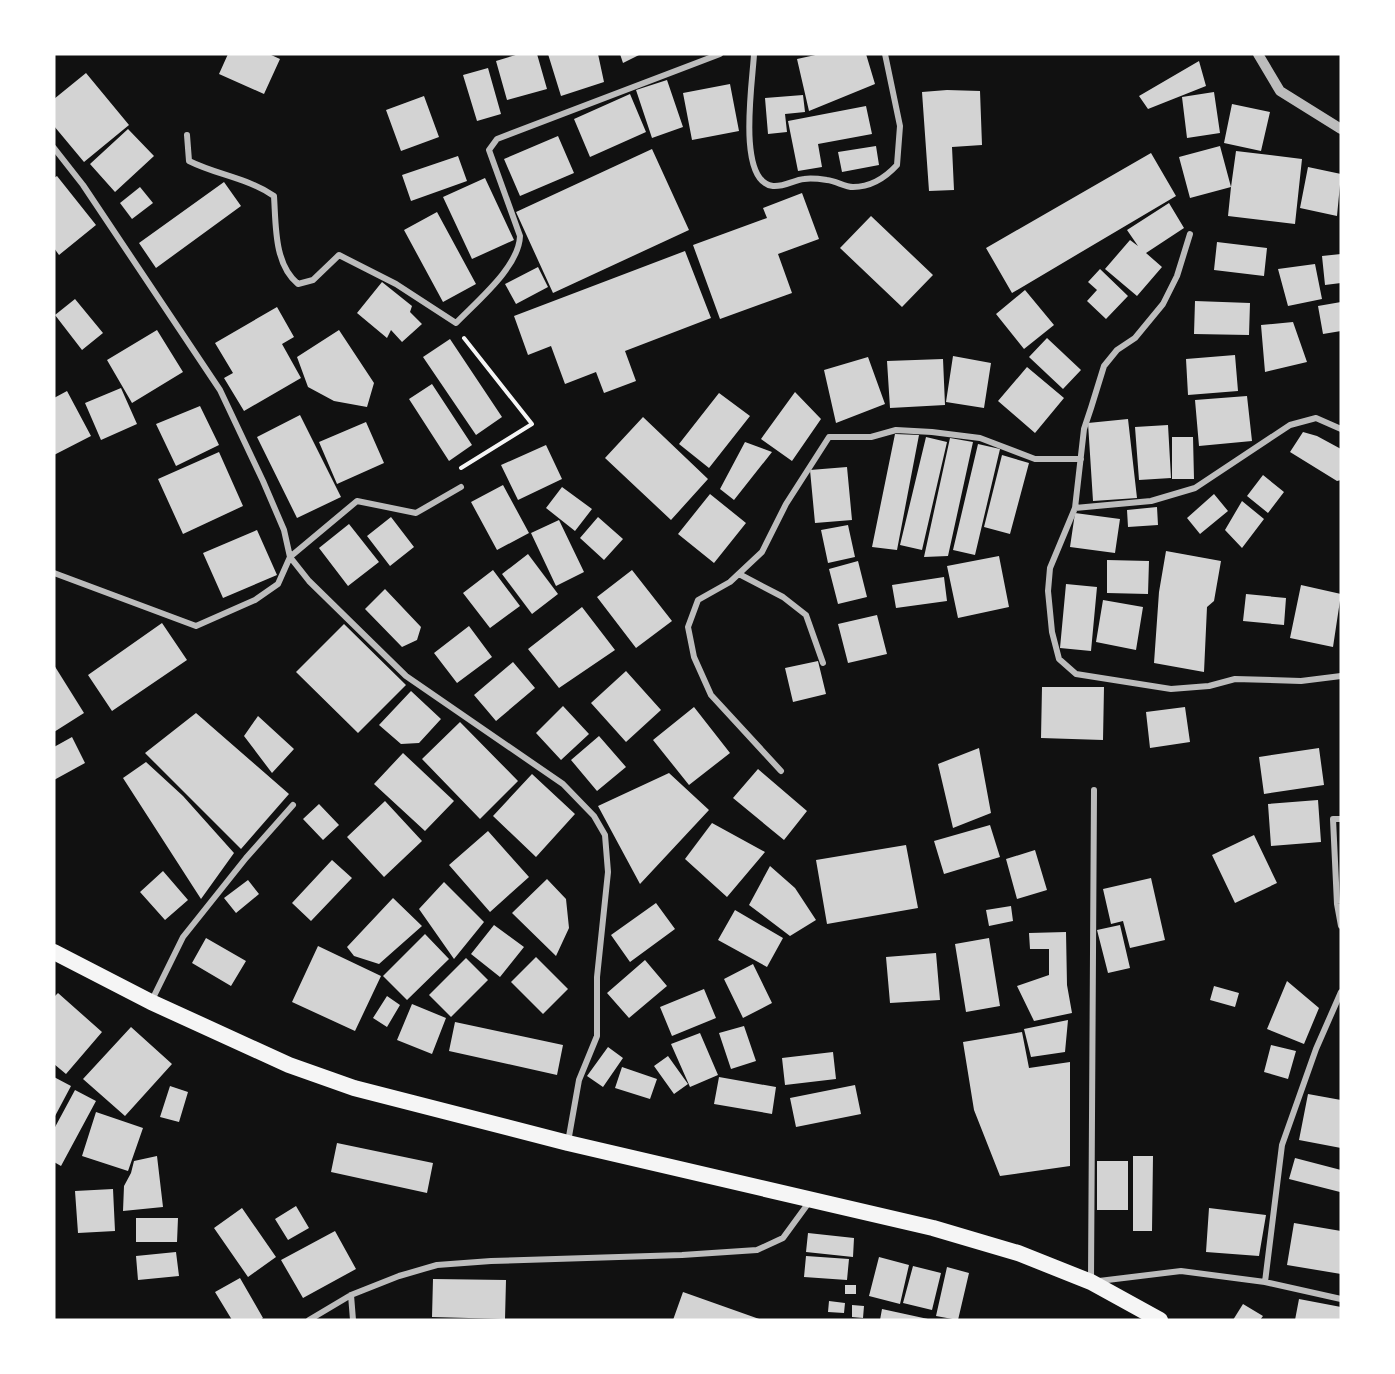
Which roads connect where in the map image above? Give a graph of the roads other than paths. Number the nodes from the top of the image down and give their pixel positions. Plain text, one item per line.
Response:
1 (720, 54) edge
2 (754, 54) edge
3 (885, 54) edge
4 (1258, 54) edge
5 (1341, 129) edge
6 (187, 135) dead end
7 (54, 148) edge
8 (1190, 234) dead end
9 (1341, 429) edge
10 (1081, 459) junction
11 (461, 487) dead end
12 (1075, 508) junction
13 (290, 557) junction
14 (54, 573) edge
15 (739, 574) junction
16 (823, 663) dead end
17 (1341, 676) edge
18 (781, 771) dead end
19 (1094, 790) dead end
20 (293, 805) dead end
21 (1341, 819) edge
22 (1341, 926) edge
23 (54, 951) edge
24 (1341, 992) edge
25 (151, 1002) junction
26 (568, 1143) junction
27 (812, 1198) junction
28 (1091, 1282) junction
29 (1265, 1282) junction
30 (351, 1295) junction
31 (1341, 1299) edge
32 (309, 1320) edge
33 (353, 1320) edge
34 (1160, 1320) edge

1 - 6 street
2 - 3 street
4 - 5 street
7 - 13 street
8 - 10 street
9 - 12 street
10 - 12 street
10 - 15 street
11 - 13 street
12 - 17 street
13 - 14 street
13 - 26 street
15 - 16 street
15 - 18 street
19 - 28 street
20 - 25 street
21 - 22 street
23 - 25 highway
24 - 29 street
25 - 26 highway
26 - 27 highway
27 - 28 highway
27 - 30 street
28 - 29 street
28 - 34 highway
29 - 31 street
30 - 32 street
30 - 33 street

